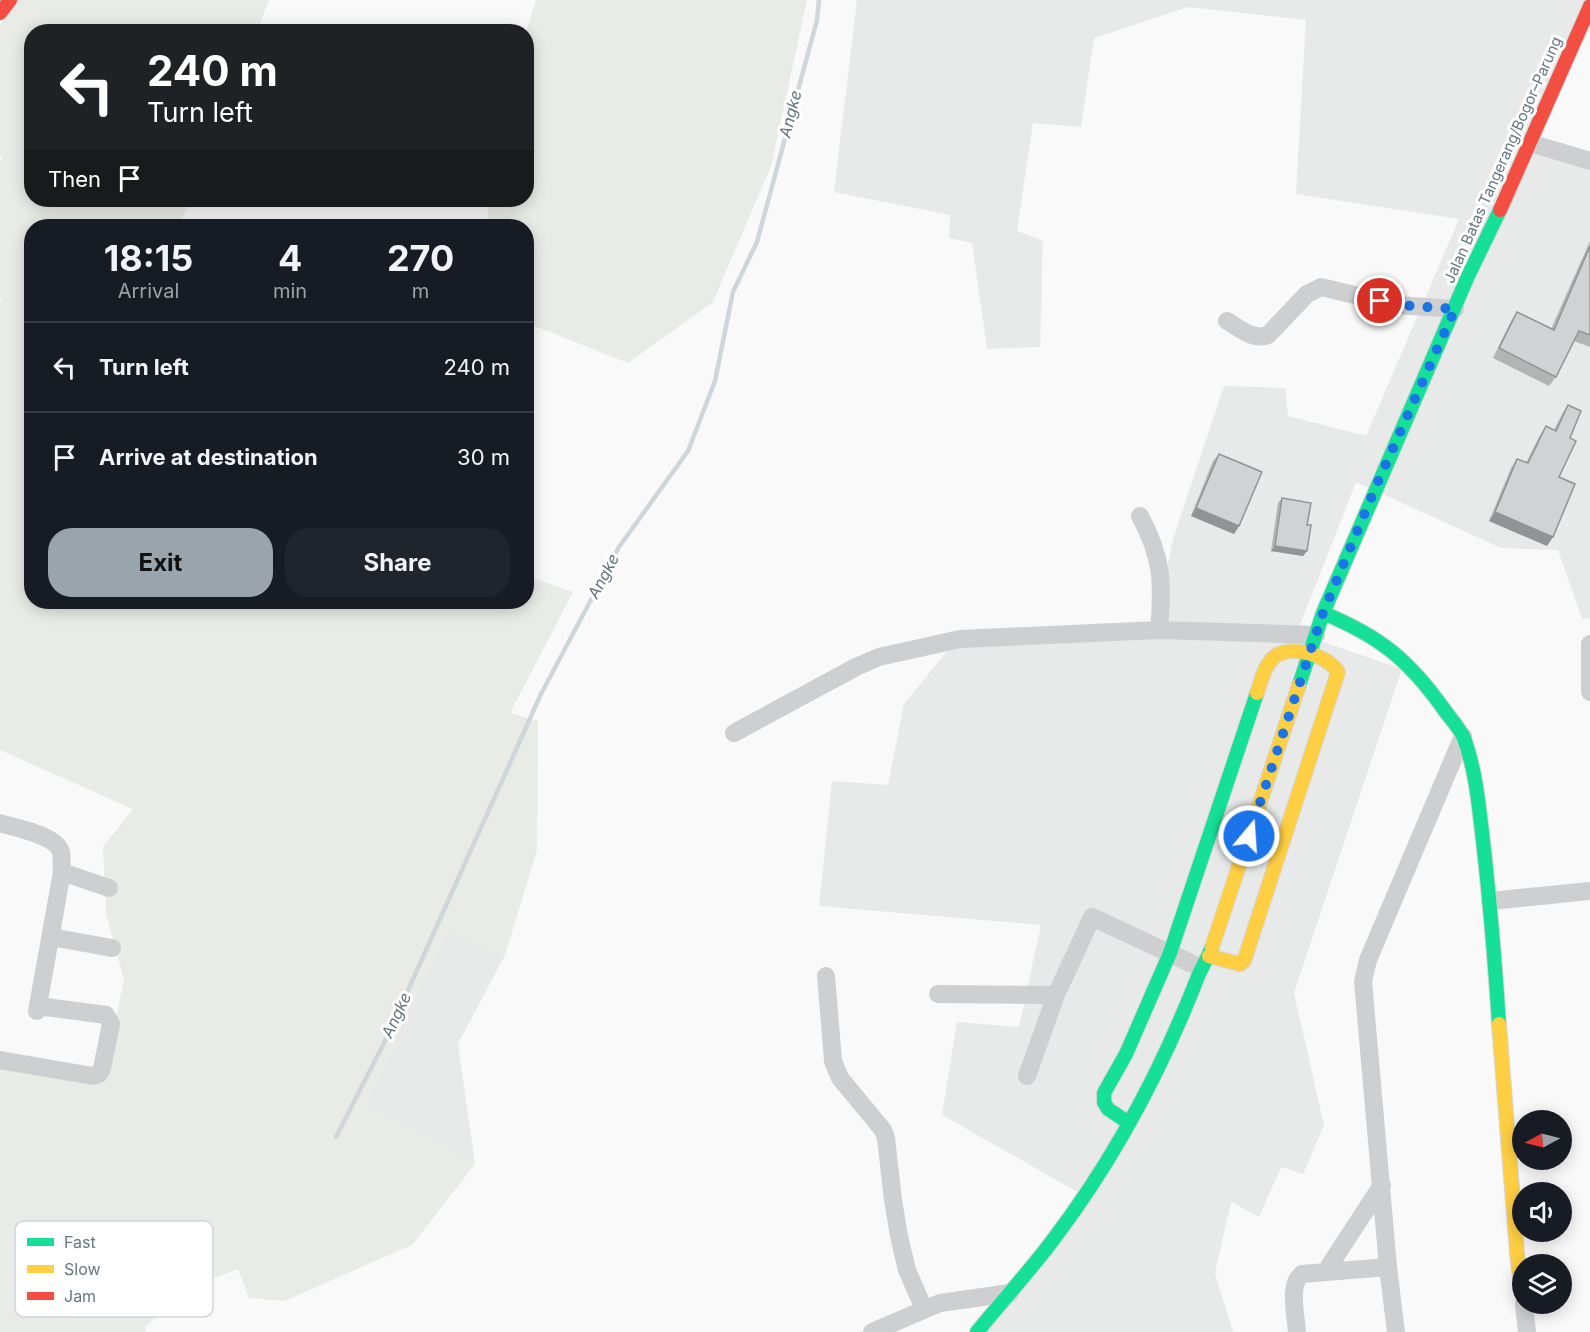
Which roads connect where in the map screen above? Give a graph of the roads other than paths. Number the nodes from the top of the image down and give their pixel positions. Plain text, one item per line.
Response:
1 (10, 0) edge
2 (1589, 12) edge
3 (0, 13) edge
4 (1530, 143) junction
5 (1590, 161) edge
6 (1455, 309) junction
7 (1227, 321) dead end
8 (1140, 516) dead end
9 (1323, 613) junction
10 (1159, 630) junction
11 (1316, 635) junction
12 (1590, 644) edge
13 (1309, 653) junction
14 (1590, 692) edge
15 (735, 733) dead end
16 (1463, 736) junction
17 (0, 823) edge
18 (62, 872) junction
19 (109, 888) dead end
20 (1590, 891) edge
21 (1490, 901) junction
22 (51, 937) junction
23 (112, 948) dead end
24 (1170, 953) junction
25 (1205, 962) junction
26 (826, 976) dead end
27 (938, 994) dead end
28 (1056, 995) junction
29 (0, 1060) edge
30 (1027, 1076) dead end
31 (1129, 1123) junction
32 (1382, 1185) junction
33 (1517, 1254) edge
34 (1388, 1267) junction
35 (1326, 1271) junction
36 (1010, 1293) junction
37 (924, 1309) junction
38 (1525, 1314) edge
39 (872, 1332) edge
40 (977, 1332) edge
41 (1297, 1332) edge
42 (1396, 1332) edge
43 (1527, 1332) edge

1 - 3 street
2 - 4 street, Jalan Batas Tangerang/Bogor–Parung
4 - 5 street
4 - 6 street, Jalan Batas Tangerang/Bogor–Parung
6 - 7 street
6 - 9 street, Jalan Batas Tangerang/Bogor–Parung
8 - 10 street
9 - 11 street, Jalan Batas Tangerang/Bogor–Parung
9 - 16 street
10 - 11 street
10 - 15 street
11 - 13 street, Jalan Batas Tangerang/Bogor–Parung
12 - 14 street
13 - 24 street
13 - 25 street, Jalan Batas Tangerang/Bogor–Parung
13 - 25 street
16 - 21 street
16 - 32 street
17 - 18 street
18 - 19 street
18 - 22 street
20 - 21 street
21 - 33 street
22 - 23 street
22 - 29 street
24 - 25 street
24 - 28 street
24 - 31 street
25 - 31 street, Jalan Batas Tangerang/Bogor–Parung
26 - 37 street
27 - 28 street
28 - 30 street
31 - 36 street, Jalan Batas Tangerang/Bogor–Parung
32 - 34 street
32 - 35 street
34 - 35 street
34 - 42 street
35 - 41 street
36 - 37 street
36 - 40 street, Jalan Batas Tangerang/Bogor–Parung
37 - 39 street
38 - 43 street

